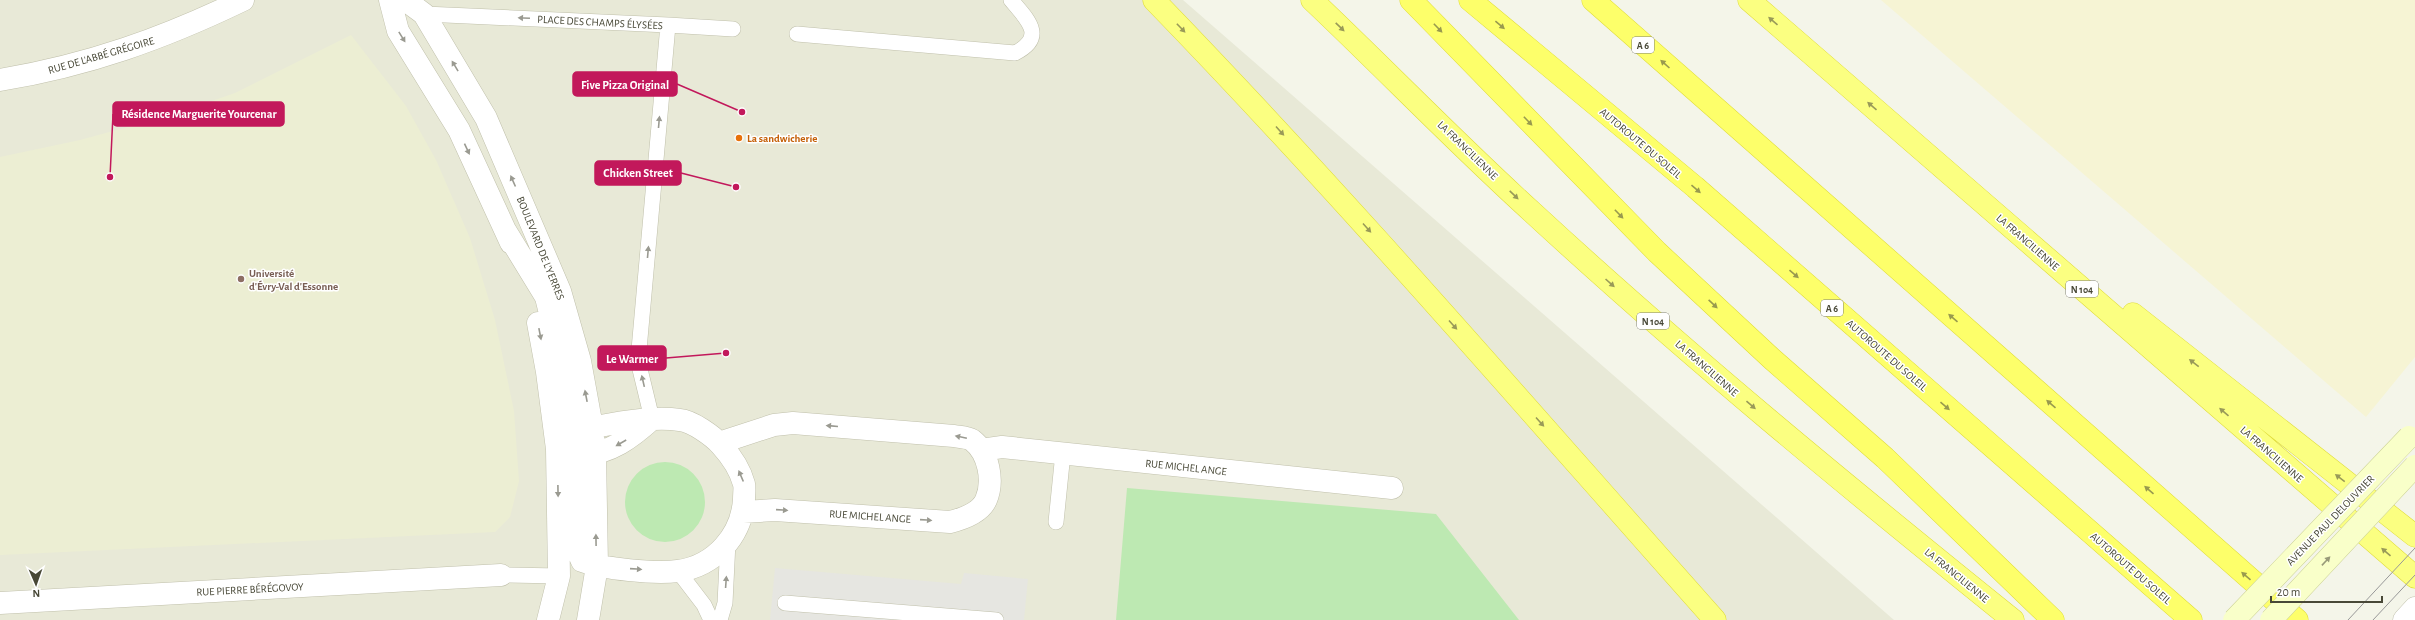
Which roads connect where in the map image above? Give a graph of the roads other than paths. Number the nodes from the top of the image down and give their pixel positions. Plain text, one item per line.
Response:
1 (243, 0) edge
2 (390, 0) edge
3 (405, 0) edge
4 (1011, 0) edge
5 (1154, 0) edge
6 (1312, 0) edge
7 (1411, 0) edge
8 (1470, 0) edge
9 (1593, 0) edge
10 (1749, 0) edge
11 (424, 14) junction
12 (668, 25) junction
13 (733, 29) dead end
14 (797, 34) dead end
15 (0, 80) edge
16 (1897, 128) junction
17 (652, 419) junction
18 (592, 427) junction
19 (2409, 437) dead end
20 (719, 443) junction
21 (981, 450) junction
22 (595, 454) junction
23 (1063, 454) junction
24 (565, 456) junction
25 (2415, 466) edge
26 (1392, 488) dead end
27 (743, 512) junction
28 (1056, 522) dead end
29 (2415, 536) edge
30 (728, 542) junction
31 (597, 566) junction
32 (678, 571) junction
33 (501, 575) joint
34 (559, 576) junction
35 (2415, 577) edge
36 (785, 602) dead end
37 (0, 603) edge
38 (2415, 608) edge
39 (548, 620) edge
40 (588, 620) edge
41 (711, 620) edge
42 (720, 620) edge
43 (996, 620) edge
44 (1715, 620) edge
45 (2013, 620) edge
46 (2053, 620) edge
47 (2191, 620) edge
48 (2234, 620) edge
49 (2271, 620) edge
50 (2297, 620) edge
51 (2404, 620) edge

1 - 15 street, RUE DE L'ABBÉ GRÉGOIRE
2 -> 24 street
3 - 11 street, BOULEVARD DE L'YERRES
4 - 14 lane
5 -> 44 highway
6 -> 45 highway, LA FRANCILIENNE / N 104
7 -> 46 highway
8 -> 47 highway, AUTOROUTE DU SOLEIL / A 6
50 -> 9 highway, A 6
16 -> 10 highway, LA FRANCILIENNE / N 104
12 -> 11 lane, PLACE DES CHAMPS ÉLYSÉES
18 -> 11 street, BOULEVARD DE L'YERRES
12 - 13 lane
17 -> 12 lane, PLACE DES CHAMPS ÉLYSÉES
29 -> 16 highway
35 -> 16 highway, LA FRANCILIENNE / N 104
17 - 18 street
17 - 20 street
17 -> 22 street
18 - 22 street, BOULEVARD DE L'YERRES
19 - 48 main road, AVENUE PAUL DELOUVRIER, bridge
21 -> 20 street
27 -> 20 street
21 - 23 street, RUE MICHEL ANGE
27 -> 21 street, RUE MICHEL ANGE
22 - 24 street
31 -> 22 street, BOULEVARD DE L'YERRES
23 - 26 street, RUE MICHEL ANGE
23 - 28 lane
24 - 31 street
24 -> 34 street
49 -> 25 main road, bridge
27 - 30 street
30 - 32 street
42 -> 30 lane
31 -> 32 street
31 - 40 street, BOULEVARD DE L'YERRES
32 - 41 lane
33 - 34 lane
33 - 37 street, RUE PIERRE BÉRÉGOVOY
34 - 39 street
36 - 43 lane
38 - 51 street

